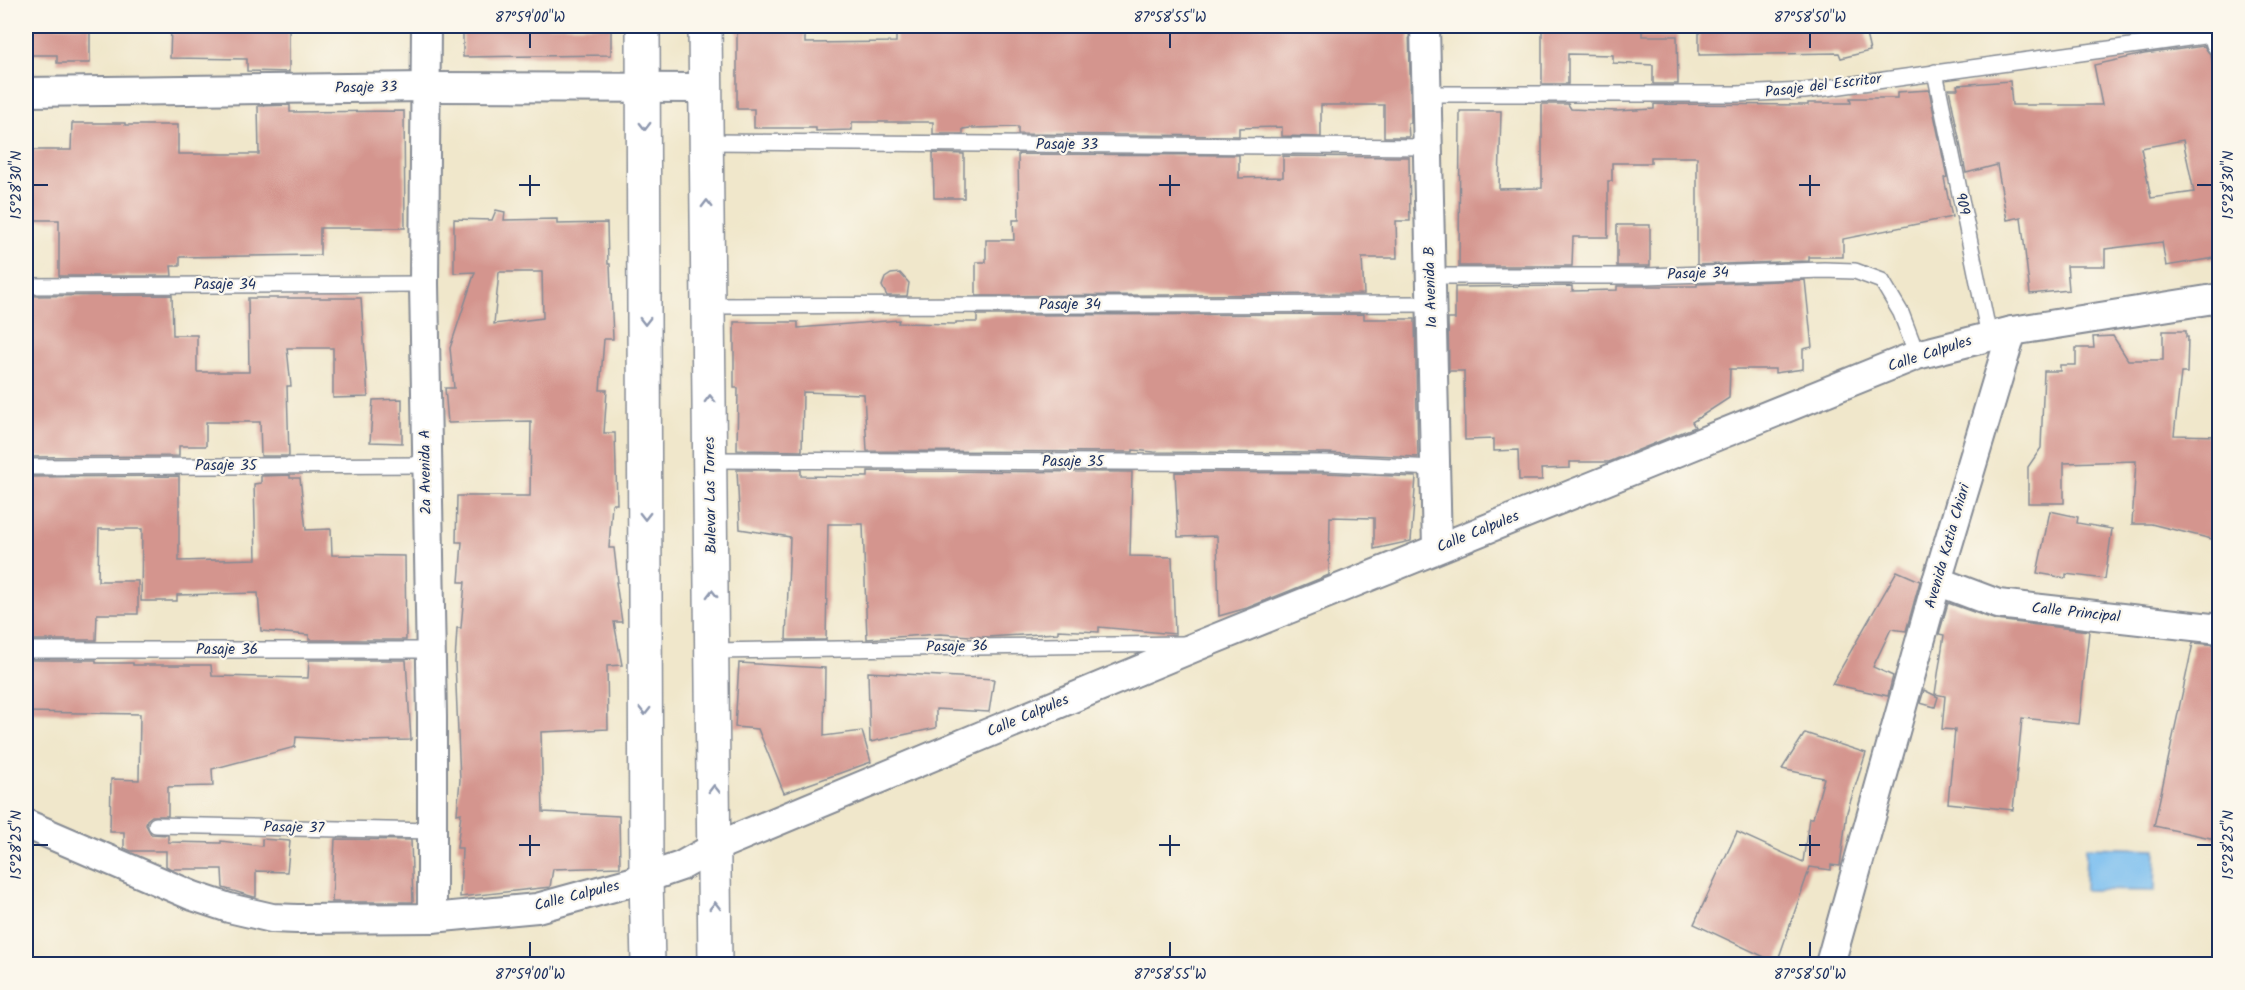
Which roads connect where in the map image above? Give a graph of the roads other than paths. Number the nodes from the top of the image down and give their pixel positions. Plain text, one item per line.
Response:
1 (426, 26) edge
2 (644, 26) edge
3 (705, 26) edge
4 (1425, 26) edge
5 (2218, 34) edge
6 (1935, 72) junction
7 (426, 87) junction
8 (645, 88) junction
9 (706, 88) junction
10 (26, 92) edge
11 (1426, 94) junction
12 (707, 142) junction
13 (1427, 147) junction
14 (1430, 276) junction
15 (424, 284) junction
16 (26, 286) edge
17 (2220, 298) edge
18 (1431, 304) junction
19 (709, 306) junction
20 (2000, 333) junction
21 (1917, 355) junction
22 (711, 460) junction
23 (426, 465) junction
24 (26, 467) edge
25 (1435, 468) junction
26 (1437, 548) junction
27 (1937, 581) junction
28 (2220, 629) edge
29 (1202, 644) junction
30 (26, 650) edge
31 (429, 650) junction
32 (712, 651) junction
33 (26, 824) edge
34 (156, 825) dead end
35 (433, 831) junction
36 (715, 847) junction
37 (645, 878) junction
38 (432, 918) junction
39 (648, 964) edge
40 (715, 964) edge
41 (1830, 964) edge

1 - 7 street, 2a Avenida A
2 - 8 street
3 - 9 street, Bulevar Las Torres
4 - 11 street, 1a Avenida B
5 - 6 lane, Pasaje del Escritor
6 - 11 lane, Pasaje del Escritor
6 - 20 lane, 909
7 - 8 street, Pasaje 33
7 - 10 street, Pasaje 33
7 - 15 street, 2a Avenida A
8 - 9 street, Pasaje 33
8 -> 37 street
9 - 12 street, Bulevar Las Torres
11 - 13 street, 1a Avenida B
12 - 13 lane, Pasaje 33
19 -> 12 street, Bulevar Las Torres
13 - 14 street, 1a Avenida B
14 - 18 street, 1a Avenida B
14 - 21 lane, Pasaje 34
15 - 16 lane, Pasaje 34
15 - 23 street, 2a Avenida A
17 - 20 street
18 - 19 lane, Pasaje 34
18 - 25 street, 1a Avenida B
22 -> 19 street, Bulevar Las Torres
20 - 21 street, Calle Calpules
20 - 27 street, Avenida Katia Chiari
21 - 26 street, Calle Calpules
22 - 25 lane, Pasaje 35
32 -> 22 street, Bulevar Las Torres
23 - 24 lane, Pasaje 35
23 - 31 street, 2a Avenida A
25 - 26 street, 1a Avenida B
26 - 29 street, Calle Calpules
27 - 28 street, Calle Principal
27 - 41 street, Avenida Katia Chiari
29 - 32 lane, Pasaje 36
29 - 36 street, Calle Calpules
30 - 31 lane, Pasaje 36
31 - 35 street, 2a Avenida A
36 -> 32 street, Bulevar Las Torres
33 - 38 street, Calle Calpules
34 - 35 lane, Pasaje 37
35 - 38 street, 2a Avenida A
36 - 37 street, Calle Calpules
40 -> 36 street, Bulevar Las Torres
37 - 38 street, Calle Calpules
37 - 39 street

